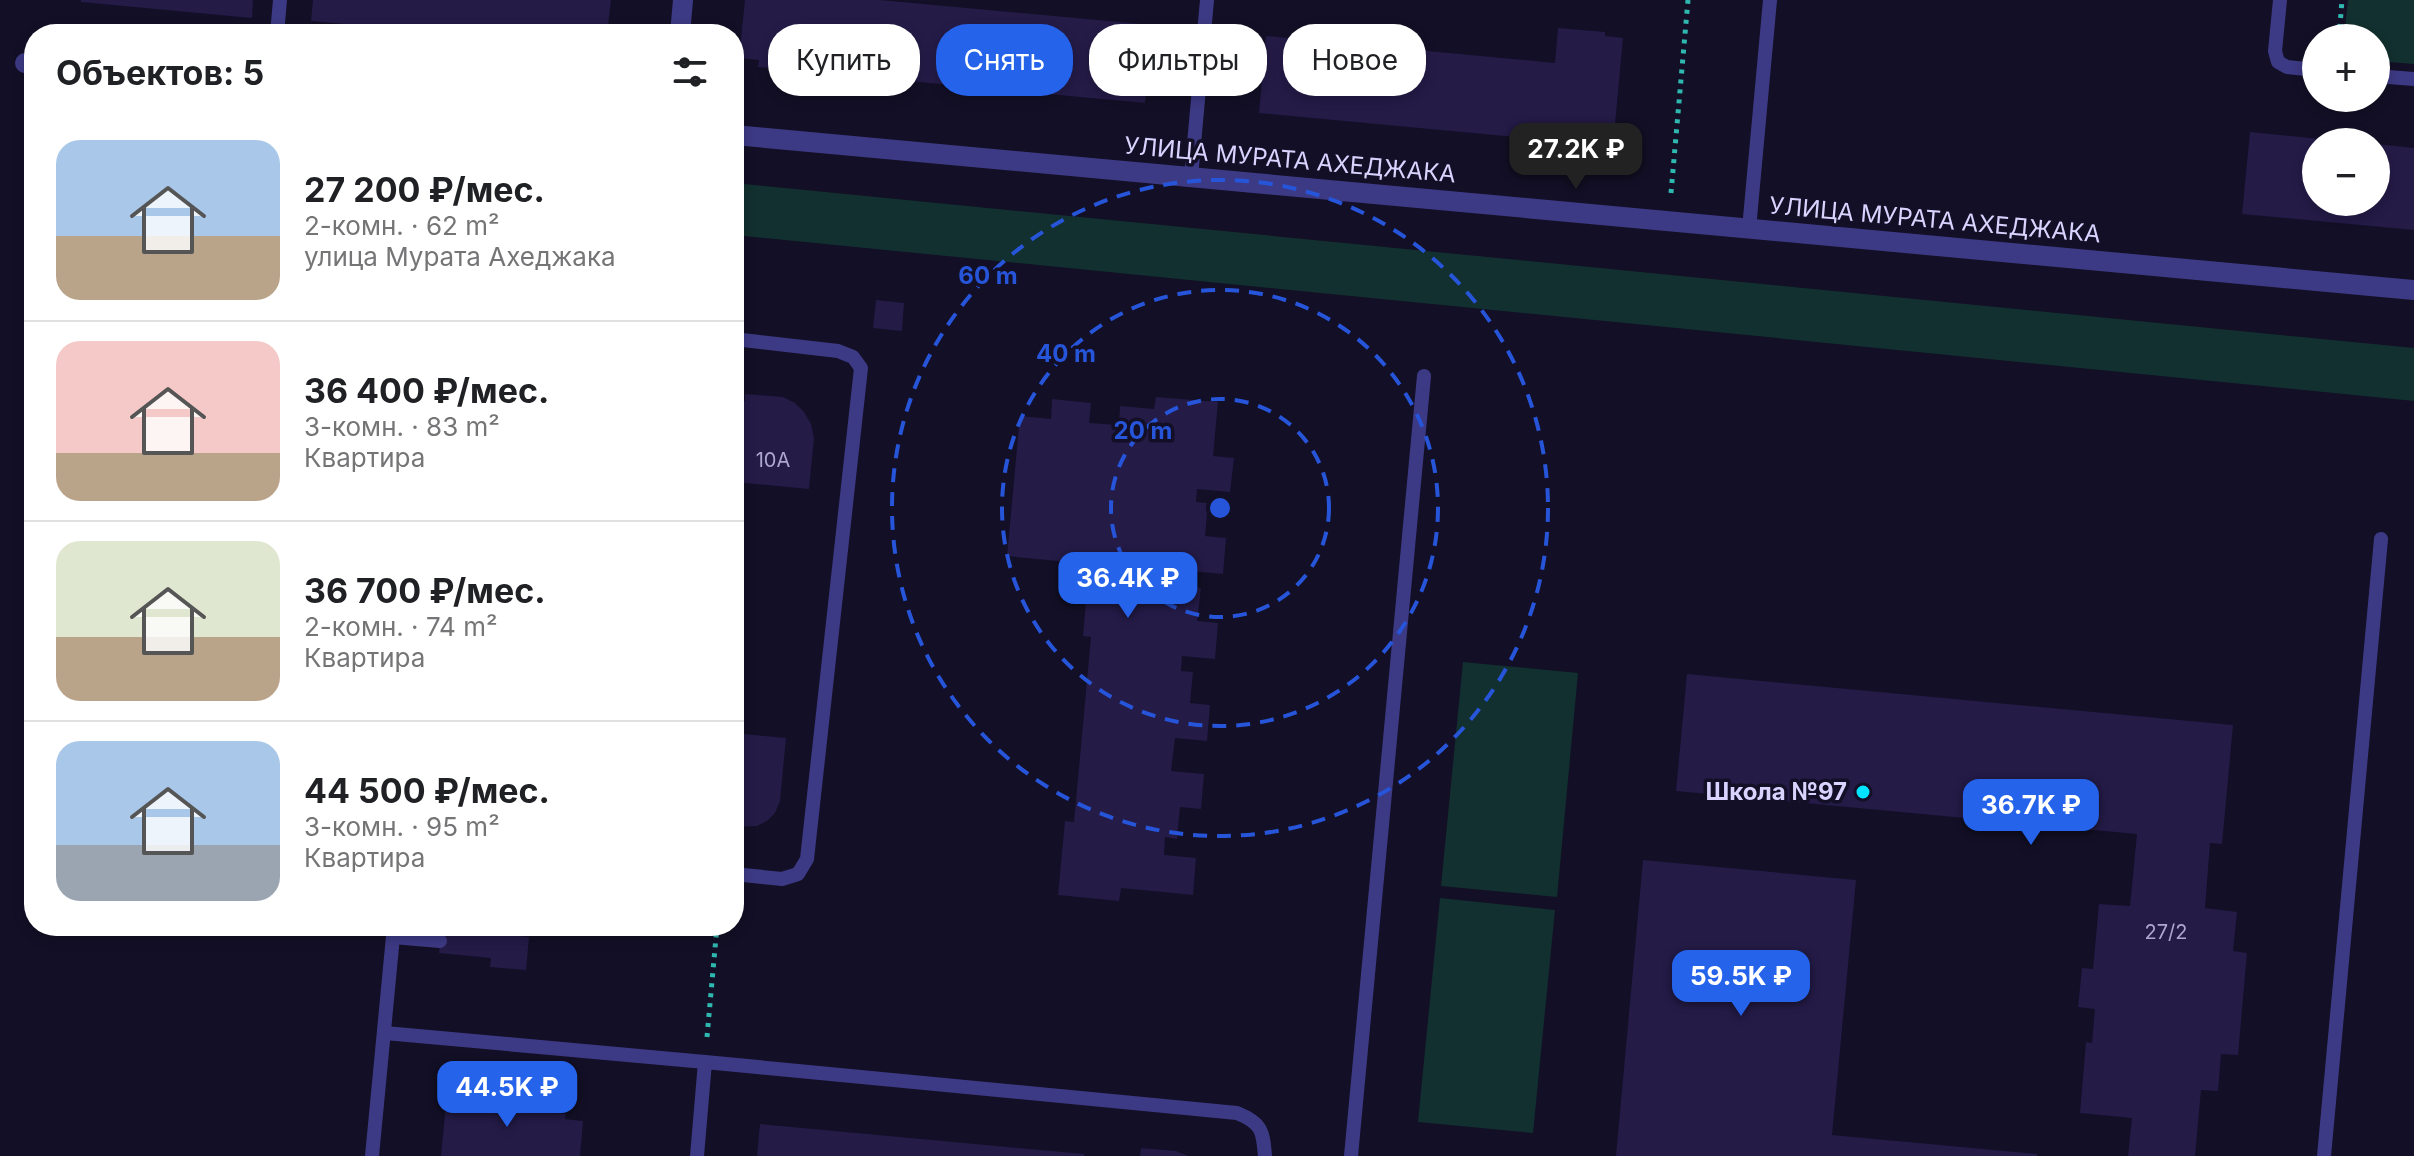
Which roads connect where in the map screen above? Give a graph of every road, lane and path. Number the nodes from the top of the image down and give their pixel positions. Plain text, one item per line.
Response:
1 (280, 0) edge
2 (683, 0) edge
3 (1207, 0) edge
4 (1688, 0) edge
5 (1770, 0) edge
6 (2280, 0) edge
7 (2342, 0) edge
8 (278, 24) edge
9 (681, 24) edge
10 (2340, 24) edge
11 (2302, 69) edge
12 (2390, 77) edge
13 (2414, 79) edge
14 (744, 136) edge
15 (1191, 177) junction
16 (1668, 221) junction
17 (1749, 229) junction
18 (2414, 290) edge
19 (744, 340) edge
20 (1424, 376) dead end
21 (2381, 539) dead end
22 (744, 875) edge
23 (394, 936) edge
24 (414, 936) edge
25 (716, 936) edge
26 (440, 941) dead end
27 (385, 1033) junction
28 (705, 1062) junction
29 (372, 1156) edge
30 (697, 1156) edge
31 (1265, 1156) edge
32 (1351, 1156) edge
33 (2324, 1156) edge

1 - 8 lane
2 - 9 street
3 - 15 lane
4 - 16 path
5 - 17 lane
6 - 11 lane
7 - 10 path
12 - 13 lane
14 - 15 street, УЛИЦА МУРАТА АХЕДЖАКА
15 - 16 street, УЛИЦА МУРАТА АХЕДЖАКА
16 - 17 street, УЛИЦА МУРАТА АХЕДЖАКА
17 - 18 street, УЛИЦА МУРАТА АХЕДЖАКА
19 - 22 lane
20 - 32 lane
21 - 33 lane
23 - 27 lane
24 - 26 lane
25 - 28 path
27 - 28 lane
27 - 29 lane
28 - 30 lane
28 - 31 lane

